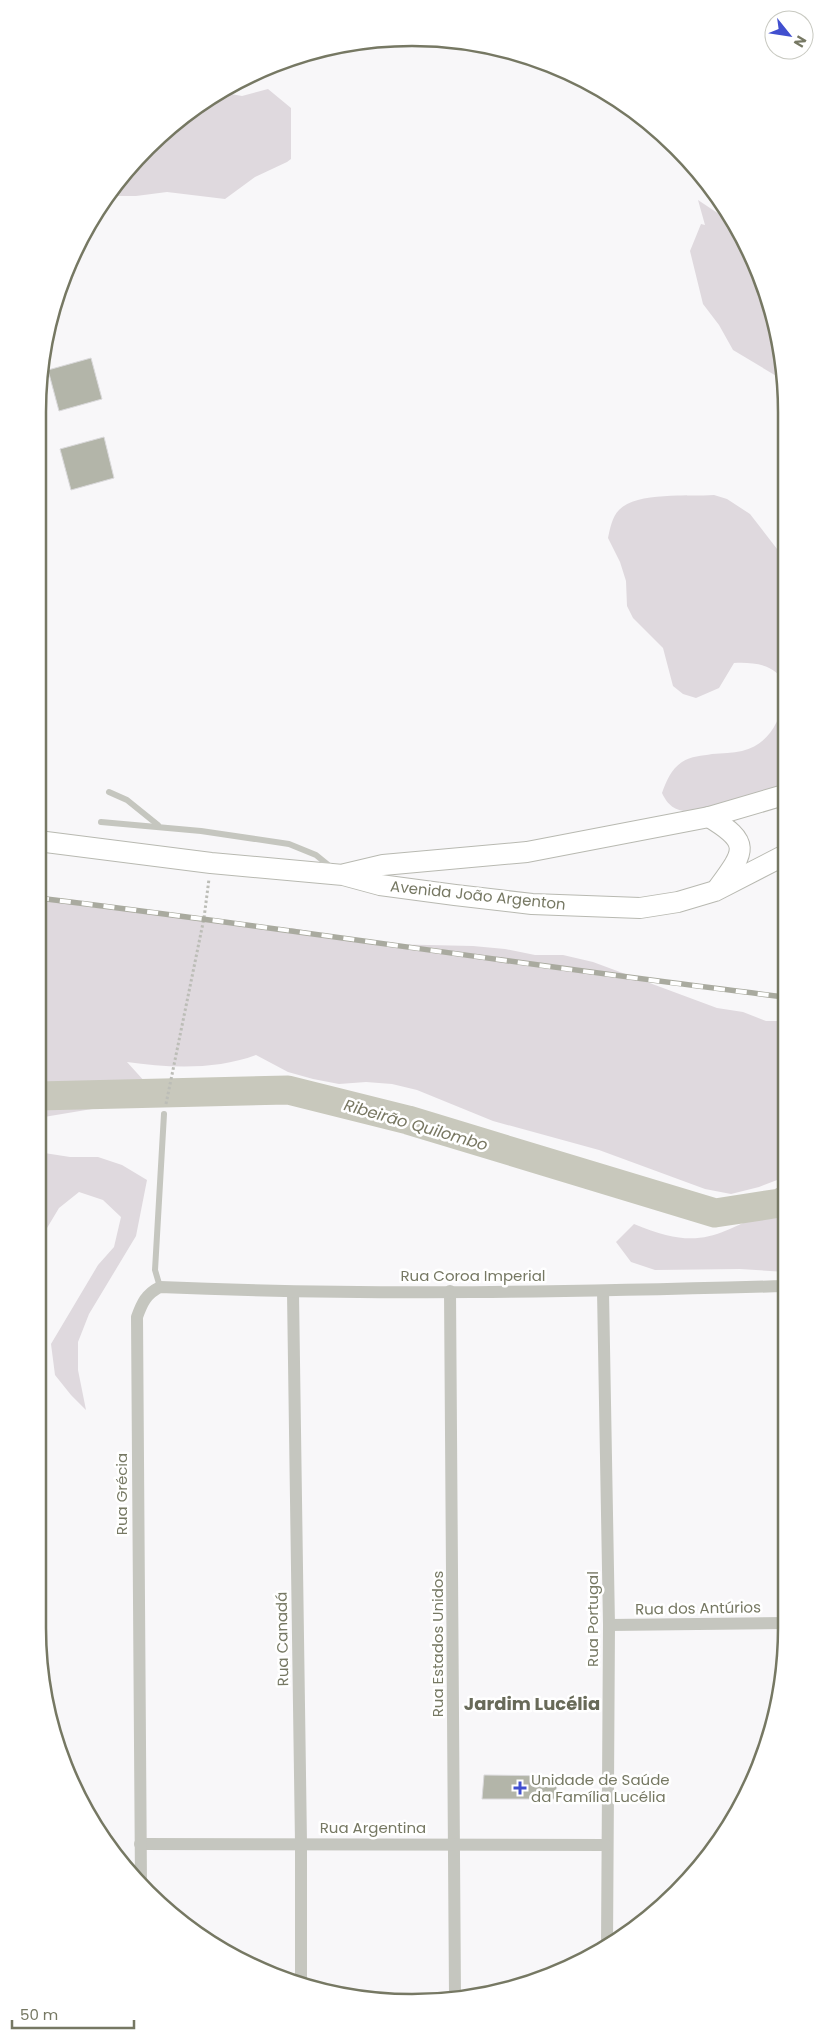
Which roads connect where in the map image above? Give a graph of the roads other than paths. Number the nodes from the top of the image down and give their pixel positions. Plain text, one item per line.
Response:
1 (109, 792) dead end
2 (778, 797) edge
3 (708, 817) junction
4 (101, 822) dead end
5 (159, 826) junction
6 (46, 842) edge
7 (778, 858) edge
8 (340, 874) junction
9 (715, 891) junction
10 (164, 1114) road end
11 (778, 1286) edge
12 (160, 1287) junction
13 (450, 1291) junction
14 (603, 1291) junction
15 (293, 1293) junction
16 (778, 1623) edge
17 (609, 1625) junction
18 (301, 1843) junction
19 (454, 1843) junction
20 (140, 1844) junction
21 (606, 1844) junction
22 (141, 1873) edge
23 (607, 1937) edge
24 (300, 1976) edge
25 (455, 1991) edge

1 - 5 lane
2 - 3 main road, Avenida João Argenton
3 - 8 main road, Avenida João Argenton
3 - 9 main road
4 - 5 lane
5 - 8 lane
6 - 8 main road, Avenida João Argenton
7 - 9 main road, Avenida João Argenton
8 - 9 main road, Avenida João Argenton
10 - 12 lane
11 - 14 street, Rua Coroa Imperial
12 - 15 street, Rua Coroa Imperial
12 - 20 street, Rua Grécia
13 - 14 street, Rua Coroa Imperial
13 - 15 street, Rua Coroa Imperial
13 - 19 street, Rua Estados Unidos
14 - 17 street, Rua Portugal
15 - 18 street, Rua Canadá
16 - 17 street, Rua dos Antúrios
17 - 21 street, Rua Portugal
18 - 19 street, Rua Argentina
18 - 20 street, Rua Argentina
18 - 24 street, Rua Canadá
19 - 21 street, Rua Argentina
19 - 25 street, Rua Estados Unidos
20 - 22 street, Rua Grécia
21 - 23 street, Rua Portugal

